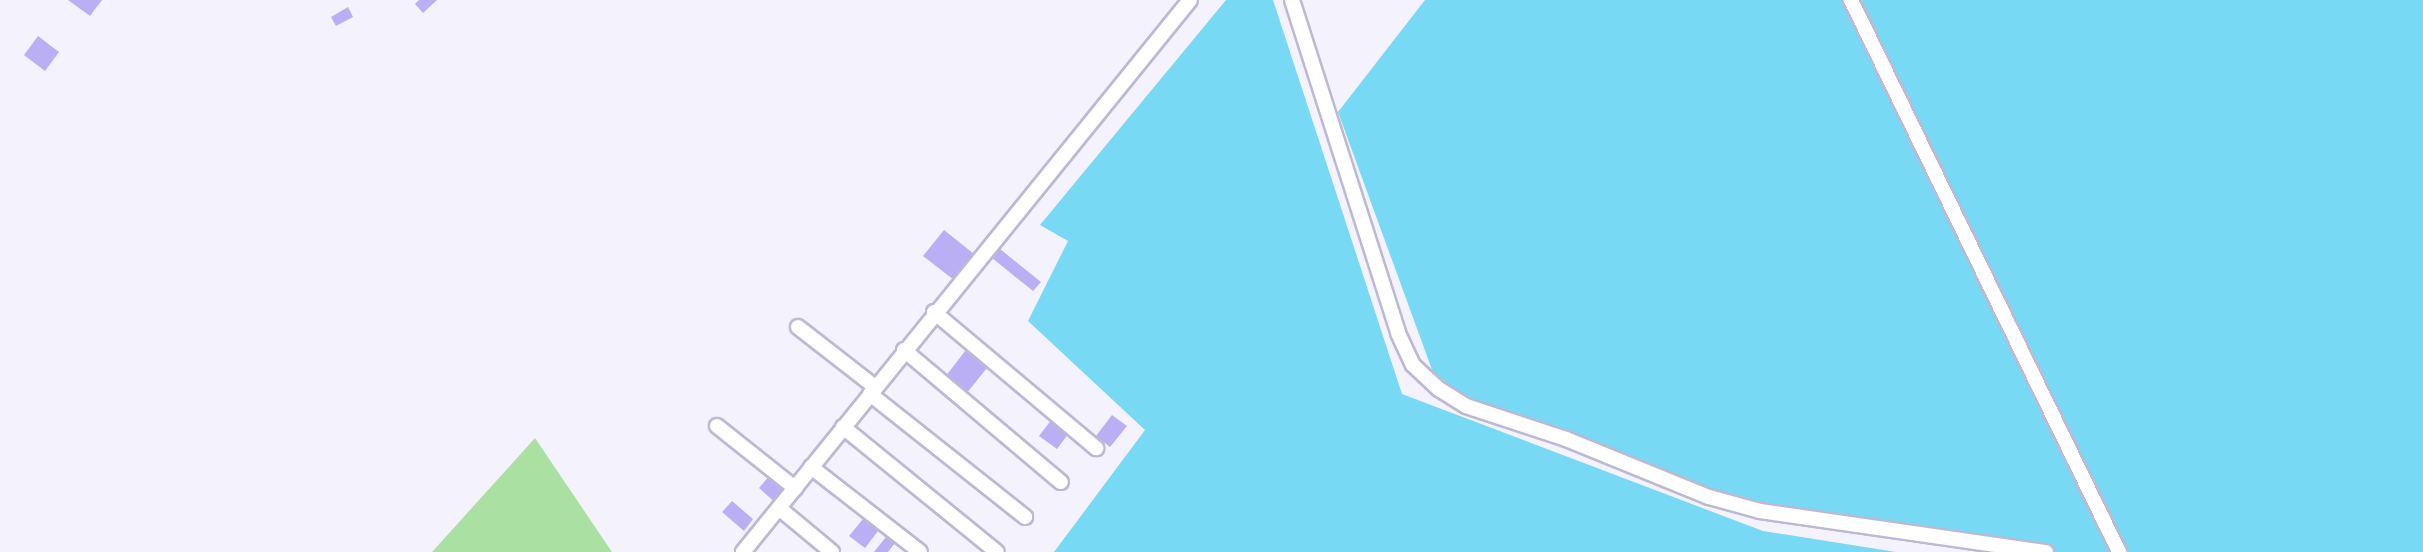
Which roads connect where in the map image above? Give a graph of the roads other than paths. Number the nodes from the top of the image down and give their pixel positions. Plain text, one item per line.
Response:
1 (1190, 0) edge
2 (1292, 0) edge
3 (1851, 0) edge
4 (934, 312) junction
5 (798, 327) dead end
6 (904, 350) junction
7 (872, 390) junction
8 (717, 426) dead end
9 (843, 427) junction
10 (1096, 448) dead end
11 (811, 467) junction
12 (1061, 482) dead end
13 (794, 488) junction
14 (779, 508) junction
15 (1025, 517) dead end
16 (743, 552) edge
17 (832, 552) edge
18 (920, 552) edge
19 (997, 552) edge
20 (2046, 552) edge
21 (2119, 552) edge

1 - 4 street
2 - 20 street
3 - 21 street
4 - 6 street
4 - 10 street
5 - 7 street
6 - 7 street
6 - 12 street
7 - 9 street
7 - 15 street
8 - 13 street
9 - 11 street
9 - 19 street
11 - 13 street
11 - 18 street
13 - 14 street
14 - 16 street
14 - 17 street

